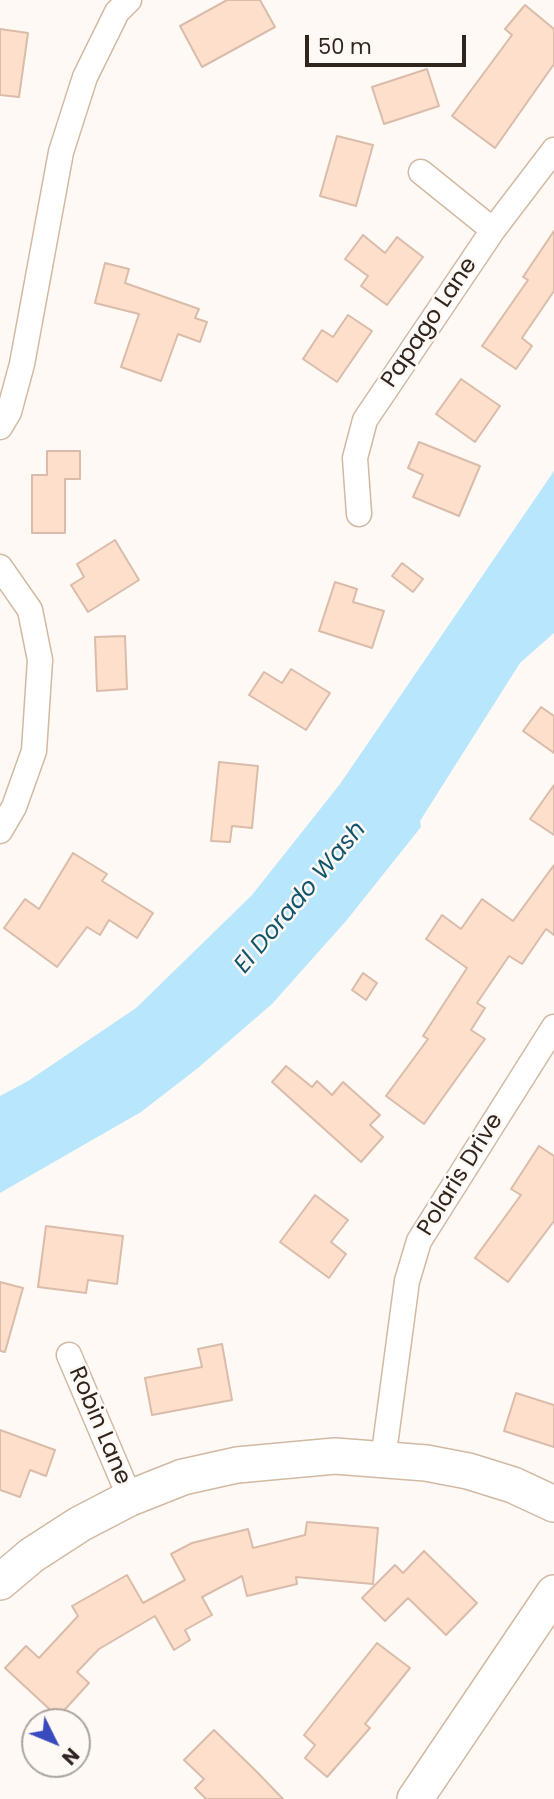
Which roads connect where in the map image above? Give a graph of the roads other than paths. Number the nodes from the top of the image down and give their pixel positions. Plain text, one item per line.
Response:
1 (115, 4) edge
2 (554, 150) edge
3 (421, 172) dead end
4 (493, 230) junction
5 (0, 427) edge
6 (359, 514) dead end
7 (0, 567) edge
8 (0, 831) edge
9 (554, 1027) edge
10 (69, 1355) dead end
11 (383, 1460) junction
12 (130, 1498) junction
13 (554, 1504) edge
14 (0, 1582) edge
15 (554, 1593) edge
16 (415, 1799) edge

1 - 5 street
2 - 4 street, Papago Lane
3 - 4 street
4 - 6 street, Papago Lane
7 - 8 street
9 - 11 street, Polaris Drive
10 - 12 street, Robin Lane
11 - 12 main road
11 - 13 main road
12 - 14 main road
15 - 16 main road

